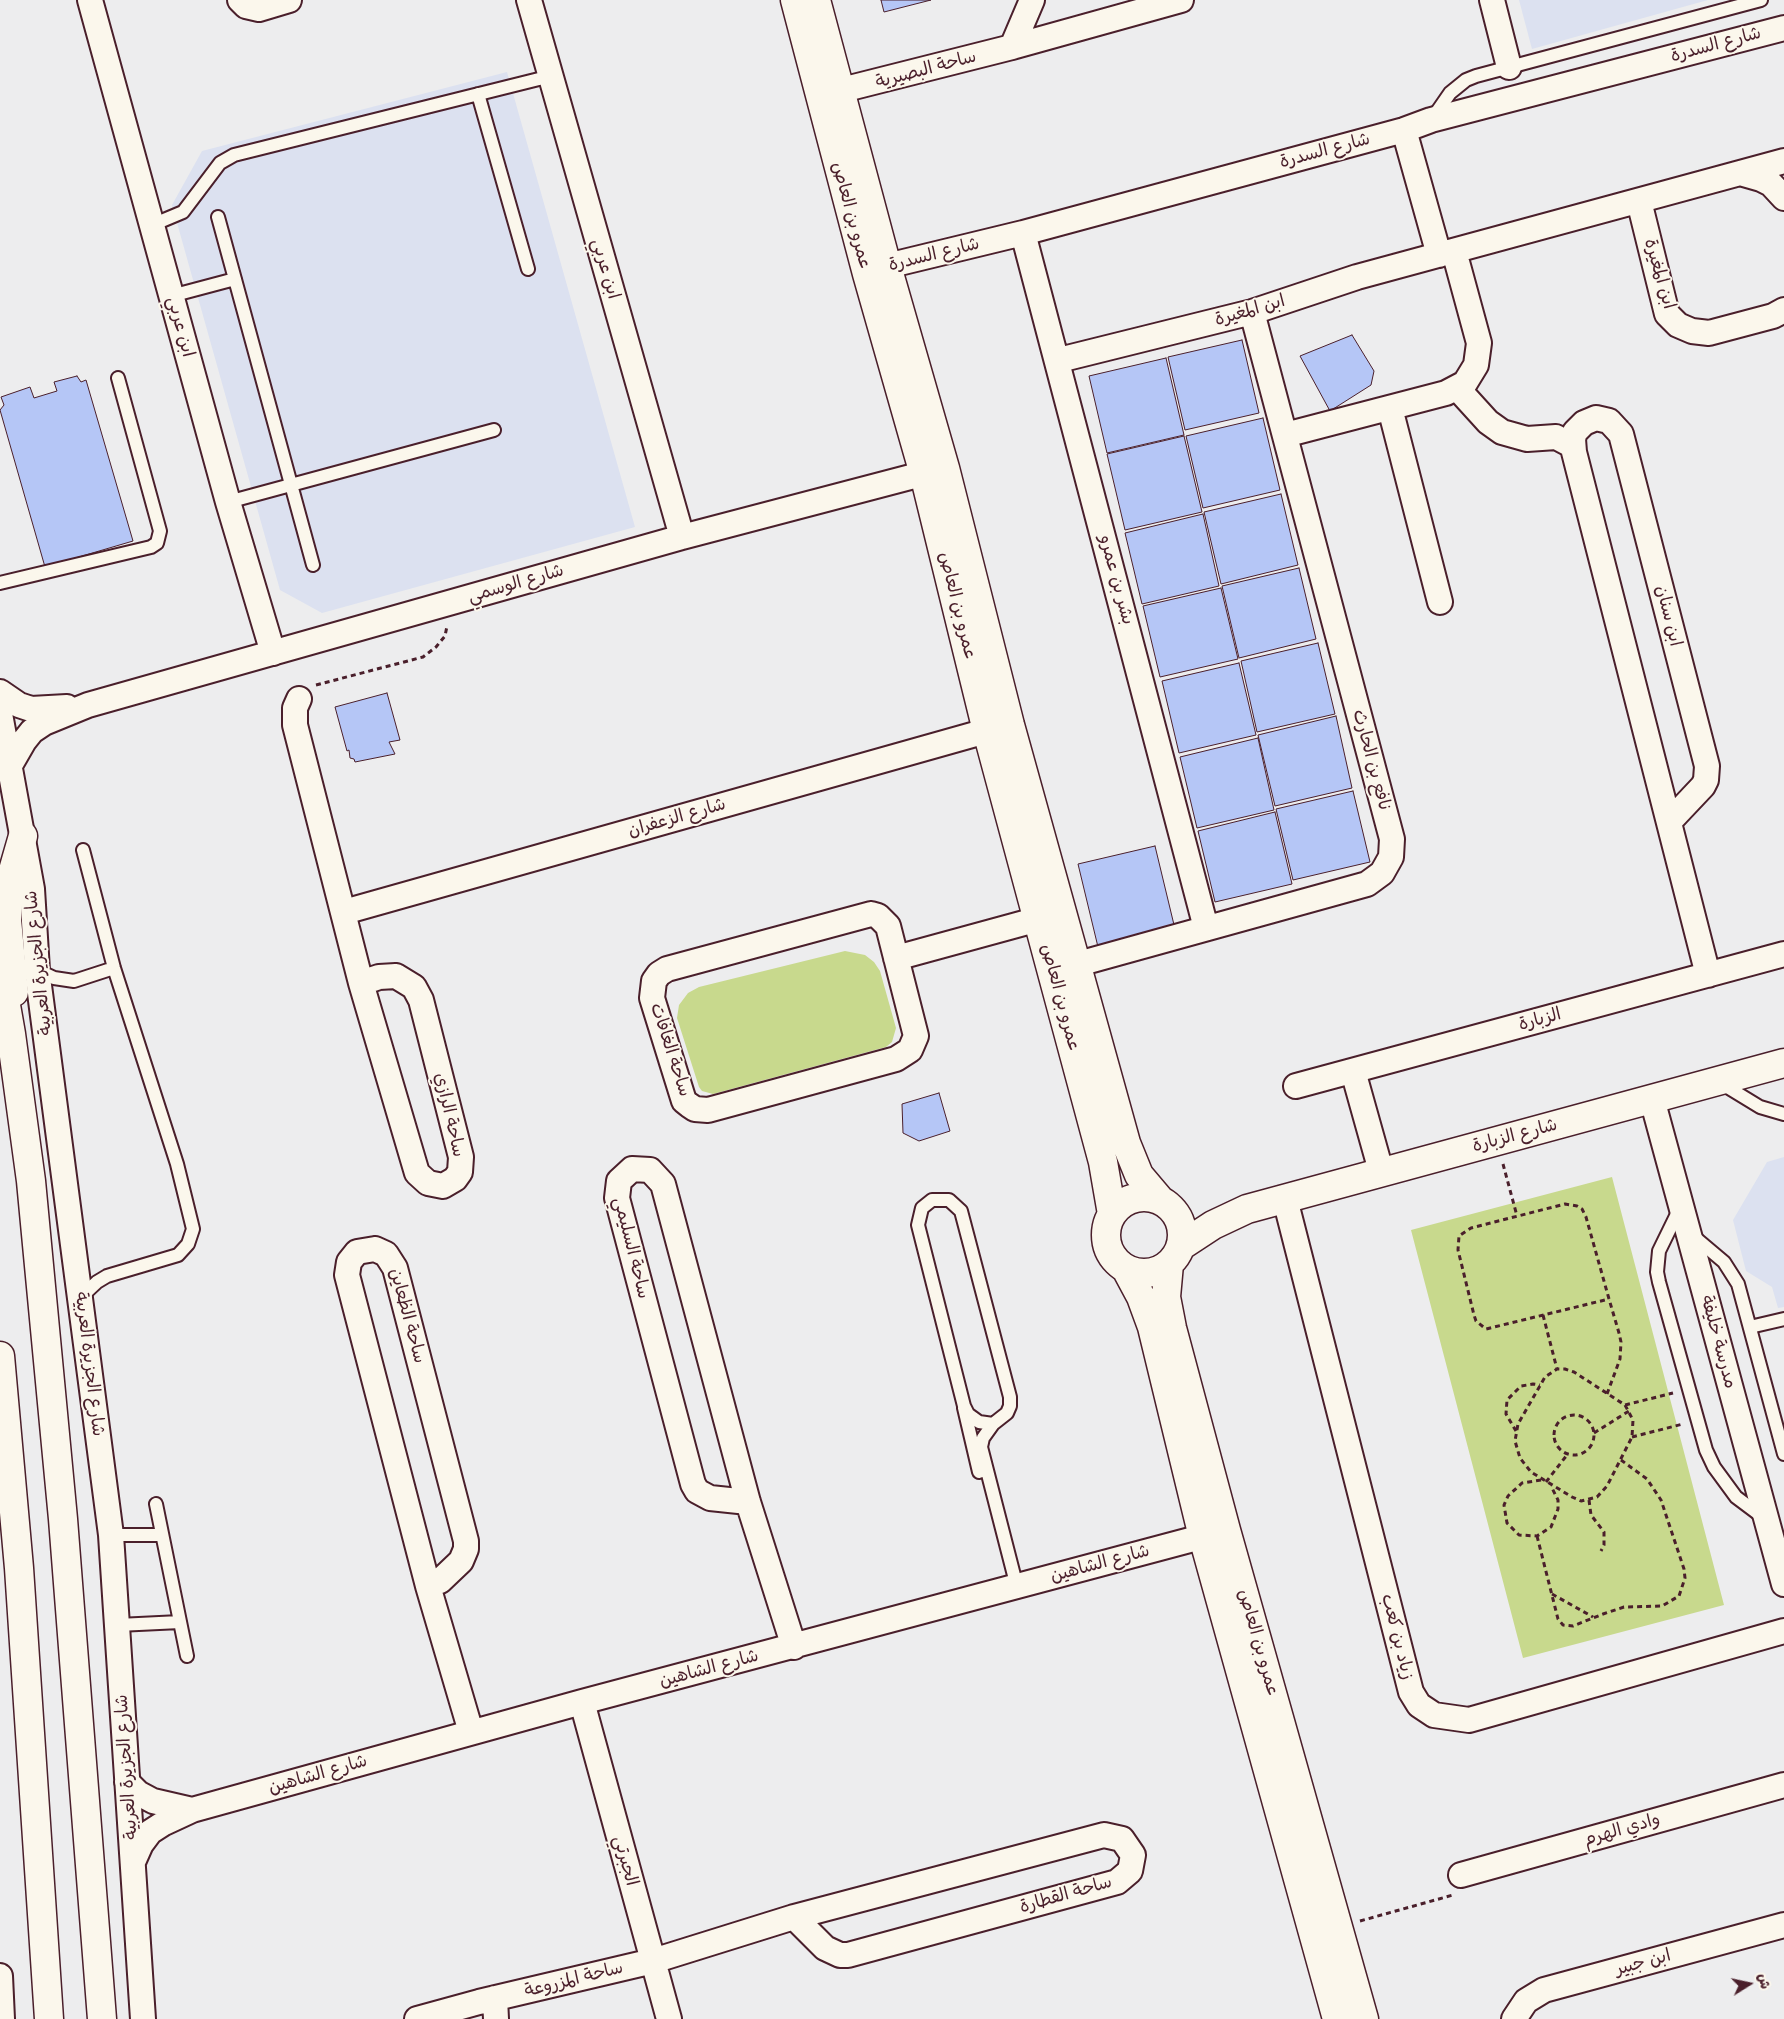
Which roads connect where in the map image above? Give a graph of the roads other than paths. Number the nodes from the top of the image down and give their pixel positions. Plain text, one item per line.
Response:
1 (90, 0) edge
2 (240, 0) edge
3 (289, 0) edge
4 (529, 0) edge
5 (796, 0) edge
6 (816, 0) edge
7 (1032, 0) edge
8 (1181, 0) edge
9 (1492, 0) edge
10 (1761, 0) edge
11 (1784, 28) edge
12 (1012, 47) junction
13 (1509, 68) junction
14 (550, 76) junction
15 (478, 94) junction
16 (830, 94) junction
17 (1431, 120) junction
18 (1404, 130) junction
19 (1784, 161) edge
20 (1740, 173) junction
21 (1784, 198) edge
22 (1640, 201) junction
23 (218, 217) dead end
24 (152, 225) junction
25 (1023, 232) junction
26 (1447, 253) junction
27 (528, 269) dead end
28 (877, 270) junction
29 (234, 279) junction
30 (171, 296) junction
31 (1784, 310) edge
32 (1252, 312) junction
33 (1058, 360) junction
34 (118, 378) dead end
35 (1458, 389) junction
36 (1390, 408) junction
37 (1590, 420) junction
38 (494, 430) dead end
39 (1285, 435) junction
40 (1516, 436) junction
41 (1573, 446) junction
42 (935, 471) junction
43 (291, 485) junction
44 (228, 502) junction
45 (682, 537) junction
46 (313, 565) dead end
47 (0, 583) edge
48 (1440, 602) dead end
49 (273, 653) junction
50 (0, 692) edge
51 (299, 699) road end
52 (88, 705) junction
53 (0, 714) edge
54 (999, 728) junction
55 (9, 767) junction
56 (1670, 822) junction
57 (23, 836) junction
58 (83, 850) dead end
59 (344, 912) junction
60 (1049, 916) junction
61 (1206, 928) junction
62 (1784, 954) edge
63 (896, 958) junction
64 (114, 968) junction
65 (1064, 968) junction
66 (37, 970) junction
67 (0, 971) edge
68 (1708, 975) junction
69 (361, 983) junction
70 (11, 1034) junction
71 (1784, 1063) edge
72 (1353, 1071) junction
73 (1716, 1081) junction
74 (1296, 1086) dead end
75 (1652, 1099) junction
76 (1784, 1114) edge
77 (1381, 1171) junction
78 (1285, 1199) junction
79 (1165, 1204) junction
80 (1681, 1206) junction
81 (1247, 1209) junction
82 (1112, 1214) junction
83 (1688, 1231) junction
84 (1175, 1255) junction
85 (1126, 1269) junction
86 (81, 1297) junction
87 (1784, 1319) edge
88 (1750, 1327) junction
89 (0, 1356) edge
90 (964, 1406) junction
91 (993, 1424) junction
92 (1784, 1454) edge
93 (748, 1502) junction
94 (156, 1504) dead end
95 (1766, 1520) junction
96 (0, 1527) edge
97 (1215, 1533) junction
98 (111, 1535) junction
99 (162, 1535) junction
100 (19, 1568) junction
101 (1784, 1584) edge
102 (428, 1586) junction
103 (1013, 1588) junction
104 (180, 1622) junction
105 (118, 1625) junction
106 (1784, 1631) edge
107 (794, 1646) junction
108 (187, 1656) dead end
109 (582, 1702) junction
110 (471, 1732) junction
111 (128, 1782) junction
112 (1784, 1785) edge
113 (192, 1810) junction
114 (133, 1862) junction
115 (1461, 1876) road end
116 (794, 1917) junction
117 (1784, 1925) edge
118 (653, 1961) junction
119 (0, 1976) edge
120 (495, 2009) edge
121 (2, 2019) edge
122 (49, 2019) edge
123 (102, 2019) edge
124 (143, 2019) edge
125 (417, 2019) edge
126 (669, 2019) edge
127 (1337, 2019) edge
128 (1364, 2019) edge
129 (1514, 2019) edge

1 - 24 street, ابن عربي
2 - 3 street
4 - 14 street, ابن عربي
5 - 16 street, عمرو بن العاص
6 - 16 street, عمرو بن العاص
7 - 12 street
8 - 12 street, ساحة البصيرية
9 - 13 street
10 - 13 lane
11 - 17 street, شارع السدرة
12 - 16 street, ساحة البصيرية
13 - 17 lane
14 - 15 lane
14 - 45 street, ابن عربي
15 - 24 lane
15 - 27 lane
16 - 28 street, عمرو بن العاص
17 - 18 street, شارع السدرة
18 - 25 street, شارع السدرة
18 - 26 street
19 - 20 street, ابن المغيرة
20 - 21 street
20 - 22 street, ابن المغيرة
22 - 26 street, ابن المغيرة
22 - 31 street, ابن المغيرة
23 - 29 lane
24 - 30 street, ابن عربي
25 - 28 street, شارع السدرة
25 - 33 street, بشر بن عمرو
26 - 32 street, ابن المغيرة
26 - 35 street
28 - 42 street, عمرو بن العاص
29 - 30 lane
29 - 43 lane
30 - 44 street, ابن عربي
32 - 33 street, ابن المغيرة
32 - 39 street, نافع بن الحارث
33 - 61 street, بشر بن عمرو
34 - 47 lane
35 - 36 street
35 - 40 street
36 - 39 street
36 - 48 street
37 - 40 street, ابن سنان
37 - 41 street
37 - 56 street, ابن سنان
38 - 43 lane
39 - 61 street, نافع بن الحارث
40 - 41 street
41 - 56 street
42 - 45 street, شارع الوسمي
42 - 54 street, عمرو بن العاص
43 - 44 lane
43 - 46 lane
44 - 49 street, ابن عربي
45 - 49 street, شارع الوسمي
49 - 52 street, شارع الوسمي
50 - 52 street, شارع الوسمي
51 - 59 street, ساحة الرازي
52 - 55 street, شارع الوسمي
53 - 55 street, شارع الجزيرة العربية
54 - 59 street, شارع الزعفران
54 - 60 street, عمرو بن العاص
55 - 57 street, شارع الجزيرة العربية
56 - 68 street
57 - 66 street, شارع الجزيرة العربية
57 - 70 street
58 - 64 lane
59 - 69 street, ساحة الرازي
60 - 63 street
60 - 65 street, عمرو بن العاص
61 - 65 street, نافع بن الحارث
62 - 68 street, الزبارة
63 - 63 street, ساحة الغافات
64 - 66 lane
64 - 86 lane
65 - 79 street, عمرو بن العاص
65 - 82 street, عمرو بن العاص
66 - 86 street, شارع الجزيرة العربية
67 - 70 street, شارع الجزيرة العربية
68 - 72 street, الزبارة
69 - 69 street, ساحة الرازي
70 - 123 street, شارع الجزيرة العربية
71 - 73 street, شارع الزبارة
72 - 74 street, الزبارة
72 - 77 street
73 - 75 street, شارع الزبارة
73 - 76 lane
75 - 77 street, شارع الزبارة
75 - 80 street, مدرسة خليفة
77 - 78 street, شارع الزبارة
78 - 81 street, شارع الزبارة
78 - 106 street, زياد بن كعب
79 - 81 street, شارع الزبارة
79 - 82 street
79 - 84 street
80 - 83 street, مدرسة خليفة
80 - 95 lane
81 - 84 street, شارع الزبارة
82 - 85 street
83 - 88 lane
83 - 95 street, مدرسة خليفة
84 - 85 street
84 - 97 street, عمرو بن العاص
85 - 97 street, عمرو بن العاص
86 - 98 street, شارع الجزيرة العربية
87 - 88 lane
88 - 92 lane
89 - 100 street
90 - 91 lane
90 - 91 lane
90 - 103 lane
91 - 103 lane
93 - 93 street, ساحة السليمي
93 - 107 street, ساحة السليمي
94 - 99 lane
95 - 101 street, مدرسة خليفة
96 - 100 street
97 - 103 street, شارع الشاهين
97 - 127 street, عمرو بن العاص
97 - 128 street, عمرو بن العاص
98 - 99 lane
98 - 105 street, شارع الجزيرة العربية
99 - 104 lane
100 - 122 street
102 - 102 street, ساحة الظعاين
102 - 110 street, ساحة الظعاين
103 - 107 street, شارع الشاهين
104 - 105 lane
104 - 108 lane
105 - 111 street, شارع الجزيرة العربية
107 - 109 street, شارع الشاهين
109 - 110 street, شارع الشاهين
109 - 118 street, الجبرتي
110 - 113 street, شارع الشاهين
111 - 113 street, شارع الشاهين
111 - 114 street, شارع الجزيرة العربية
112 - 115 street, وادي الهرم
113 - 114 street, شارع الشاهين
114 - 124 street, شارع الجزيرة العربية
116 - 116 street, ساحة القطارة
116 - 118 street, ساحة القطارة
117 - 129 street, ابن جبير
118 - 120 street, ساحة المزروعة
118 - 126 street, الجبرتي
119 - 121 street
120 - 125 street, ساحة المزروعة

